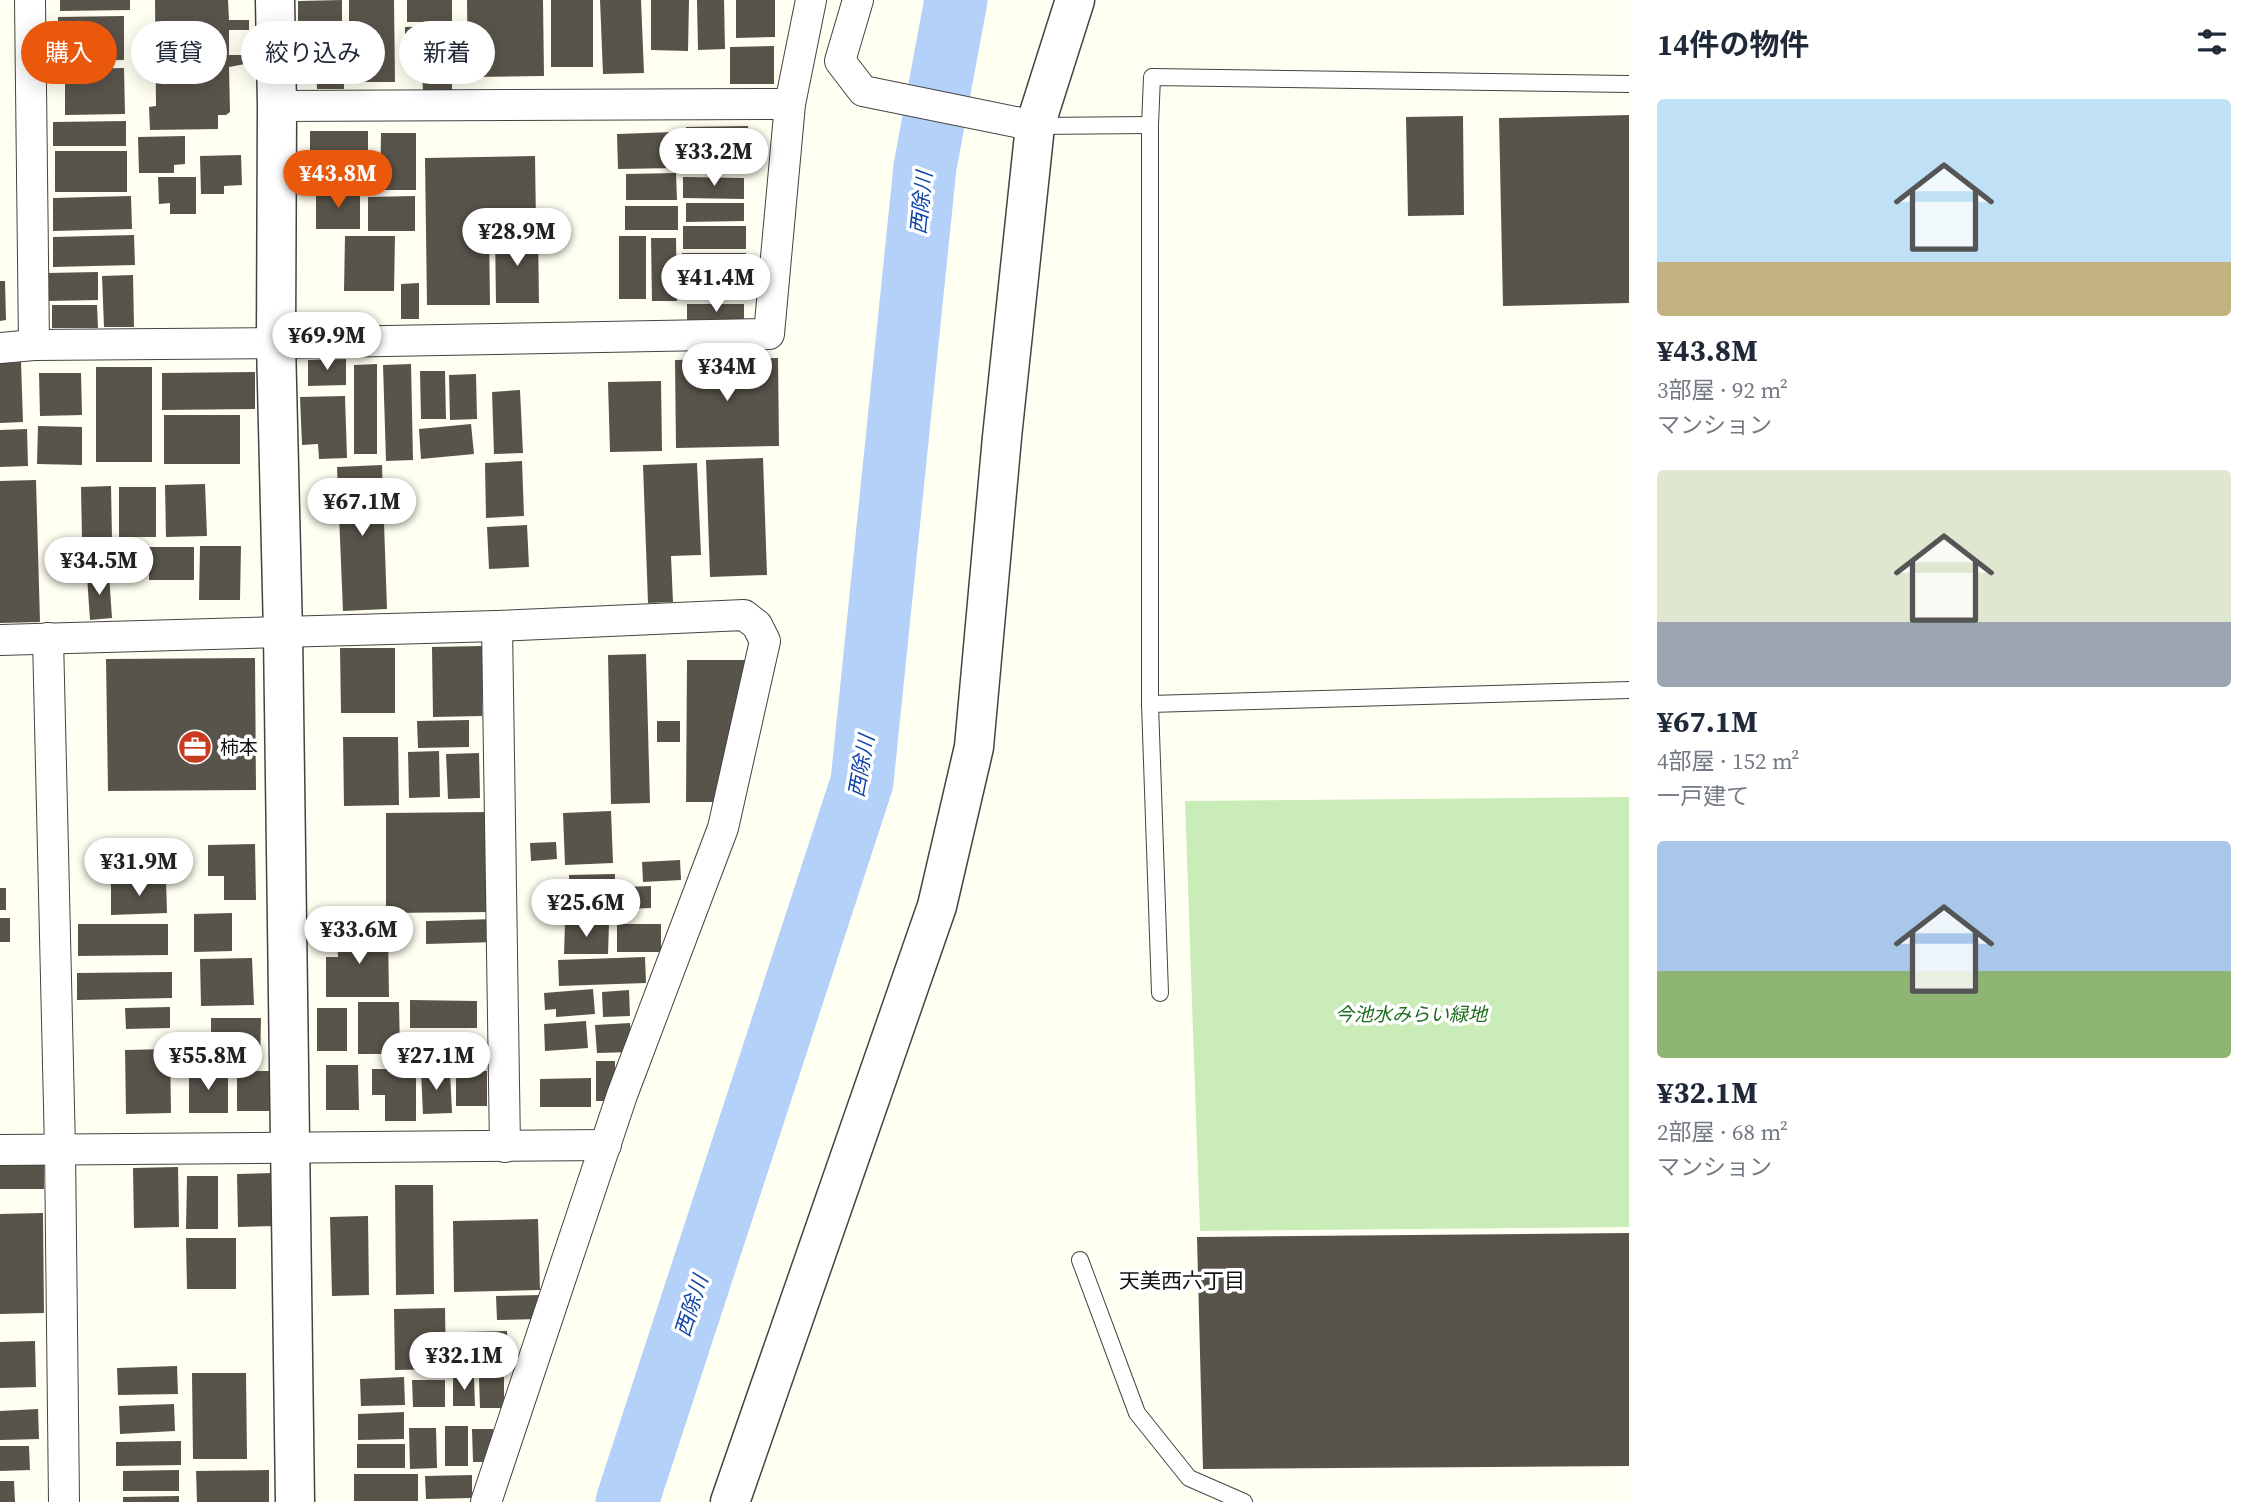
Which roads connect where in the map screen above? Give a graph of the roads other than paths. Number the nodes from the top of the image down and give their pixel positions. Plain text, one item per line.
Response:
1 (30, 0) edge
2 (275, 0) edge
3 (811, 0) edge
4 (858, 0) edge
5 (1075, 0) edge
6 (1629, 84) edge
7 (790, 104) junction
8 (277, 106) junction
9 (1150, 125) junction
10 (1035, 126) junction
11 (276, 343) junction
12 (34, 345) junction
13 (0, 348) edge
14 (497, 626) junction
15 (283, 633) junction
16 (48, 638) junction
17 (0, 640) edge
18 (1629, 690) edge
19 (1150, 704) junction
20 (1160, 993) dead end
21 (606, 1144) junction
22 (291, 1146) junction
23 (505, 1147) junction
24 (60, 1149) junction
25 (0, 1150) edge
26 (1080, 1260) dead end
27 (64, 1502) edge
28 (295, 1502) edge
29 (486, 1502) edge
30 (730, 1502) edge
31 (1244, 1502) edge

1 - 12 street
2 - 8 street
3 - 7 street
4 - 10 street
5 - 10 street
6 - 9 lane
7 - 8 street
7 - 11 street
8 - 11 street
9 - 10 lane
9 - 19 lane
10 - 30 street
11 - 12 street
11 - 15 street
12 - 13 street
14 - 15 street
14 - 21 street
14 - 23 street
15 - 16 street
15 - 22 street
16 - 17 street
16 - 24 street
18 - 19 lane
19 - 20 lane
21 - 23 street
21 - 29 street
22 - 23 street
22 - 24 street
22 - 28 street
24 - 25 street
24 - 27 street
26 - 31 lane

